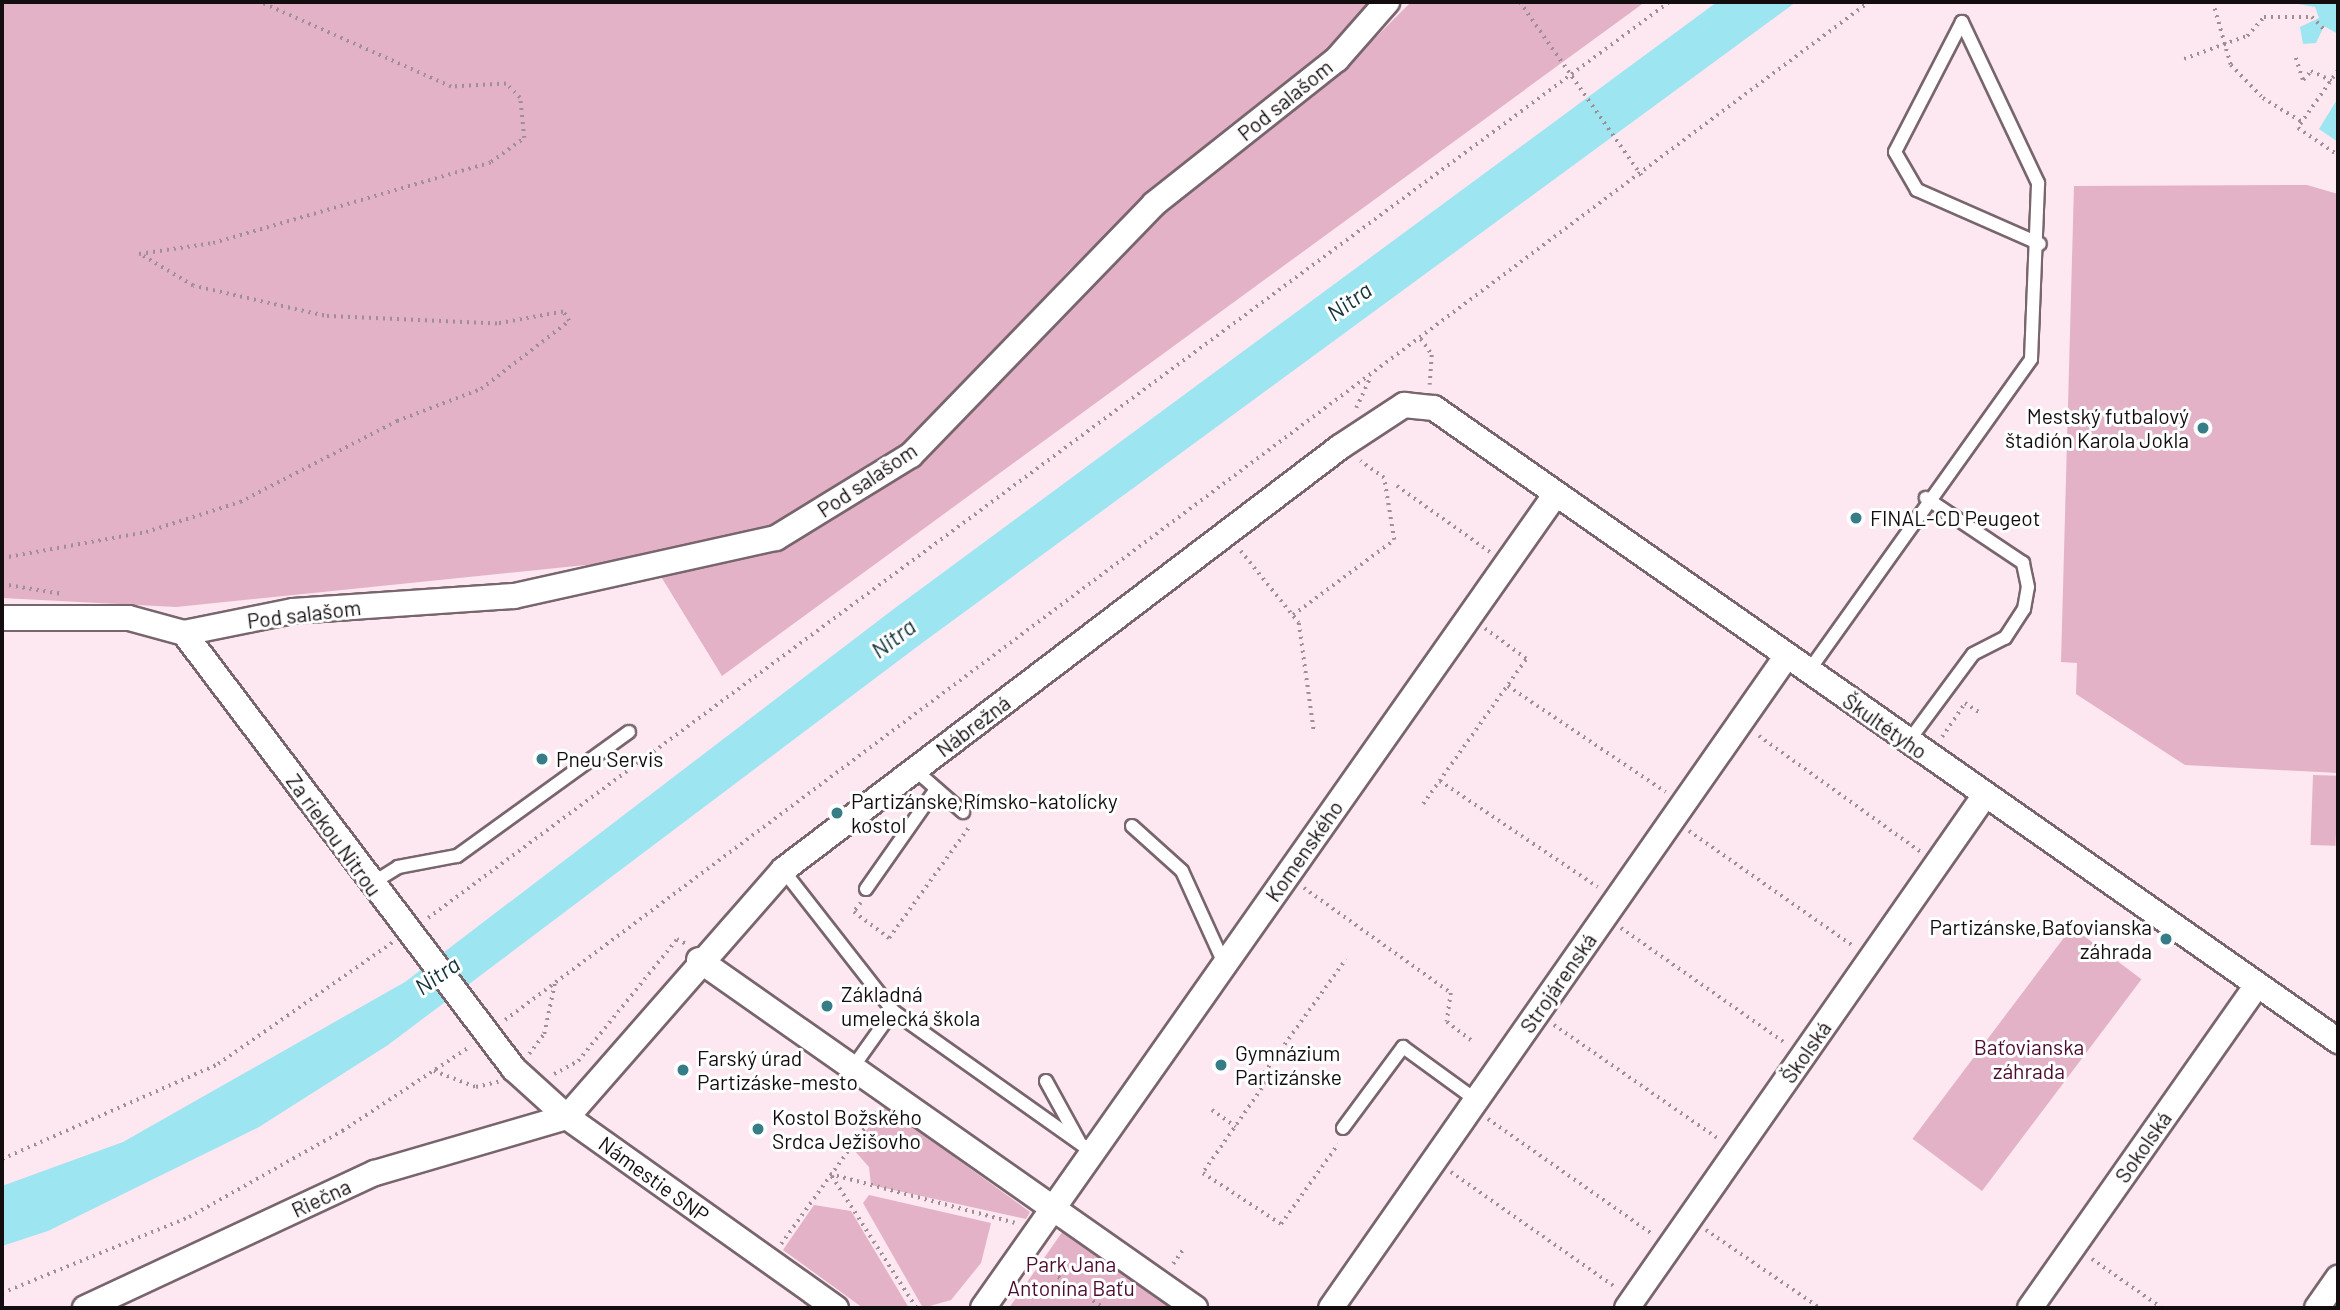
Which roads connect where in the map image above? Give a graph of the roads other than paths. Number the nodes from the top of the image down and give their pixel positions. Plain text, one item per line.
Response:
1 (1379, 8) edge
2 (2039, 244) junction
3 (1434, 408) joint
4 (1555, 495) junction
5 (1926, 498) junction
6 (2, 618) edge
7 (184, 632) junction
8 (1786, 657) junction
9 (1808, 672) junction
10 (629, 732) dead end
11 (1908, 742) junction
12 (915, 770) junction
13 (934, 792) junction
14 (1984, 795) junction
15 (963, 812) road end
16 (1132, 826) dead end
17 (783, 870) junction
18 (370, 884) junction
19 (866, 889) dead end
20 (695, 953) junction
21 (1224, 963) junction
22 (2257, 985) junction
23 (893, 1011) junction
24 (483, 1035) joint
25 (2338, 1041) edge
26 (853, 1067) junction
27 (1046, 1081) dead end
28 (1474, 1104) junction
29 (567, 1117) junction
30 (1343, 1128) dead end
31 (1086, 1148) junction
32 (1052, 1207) junction
33 (2338, 1278) edge
34 (1630, 1304) edge
35 (85, 1308) edge
36 (835, 1308) edge
37 (983, 1308) edge
38 (1195, 1308) edge
39 (1331, 1308) edge
40 (2030, 1308) edge
41 (2317, 1308) edge

1 - 7 street, Pod salašom
2 - 2 lane
2 - 5 lane
3 - 4 street, Škultétyho
3 - 12 street, Nábrežná
4 - 8 street, Škultétyho
4 - 21 street, Komenského
5 - 9 lane
5 - 11 lane
6 - 7 street
7 - 18 street, Za riekou Nitrou
8 - 9 street, Škultétyho
8 - 28 street, Strojárenská
9 - 11 street, Škultétyho
10 - 18 lane
11 - 14 street, Škultétyho
12 - 13 lane
12 - 17 street, Nábrežná
13 - 15 lane
13 - 19 lane
14 - 22 street, Škultétyho
14 - 34 street, Školská
16 - 21 lane
17 - 20 street, Nábrežná
17 - 23 lane
18 - 24 street, Za riekou Nitrou
20 - 26 street
20 - 29 street, Nábrežná
21 - 31 street, Komenského
22 - 25 street, Škultétyho
22 - 40 street, Sokolská
23 - 26 lane
23 - 31 lane
24 - 29 street, Námestie SNP
26 - 32 street
27 - 31 lane
28 - 30 lane
28 - 39 street, Strojárenská
29 - 35 street, Riečna
29 - 36 street, Námestie SNP
31 - 32 street, Komenského
32 - 37 street
32 - 38 street
33 - 41 street

